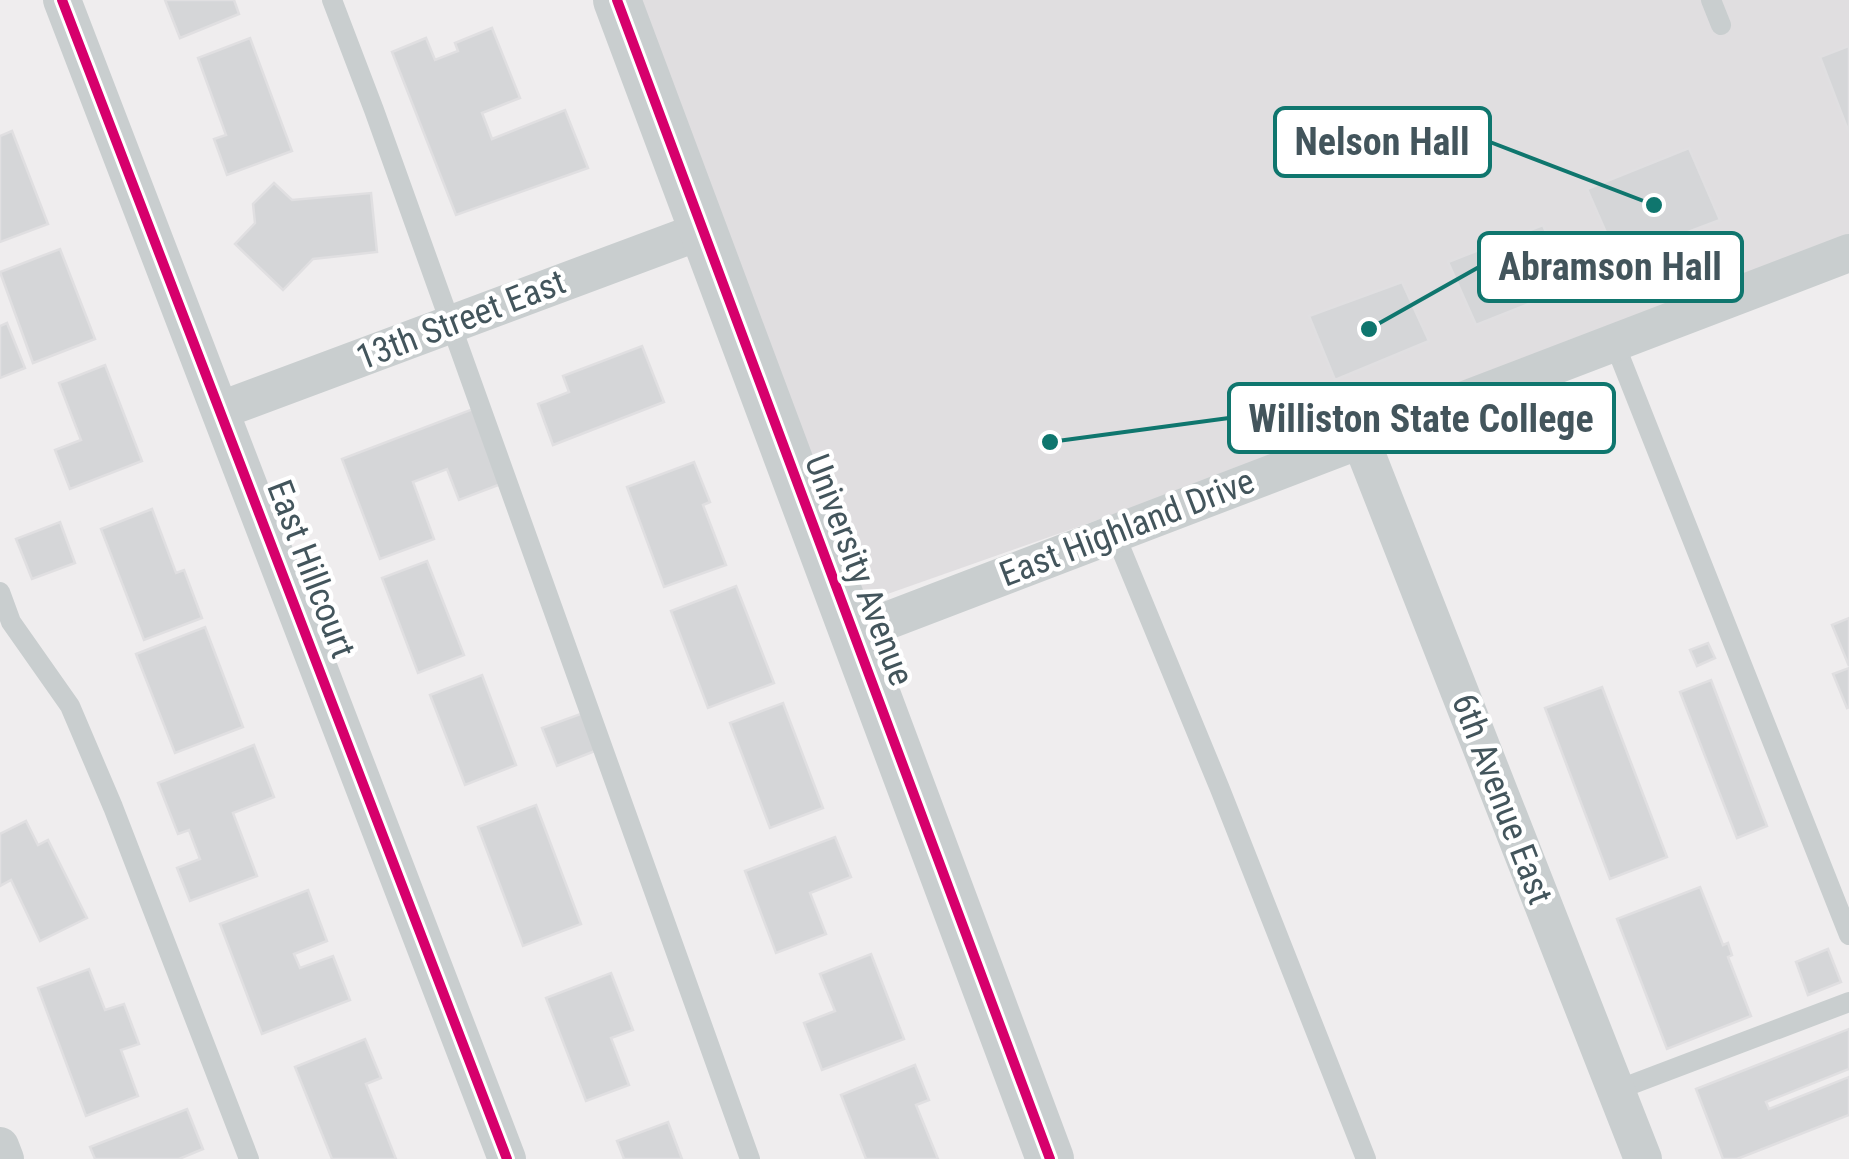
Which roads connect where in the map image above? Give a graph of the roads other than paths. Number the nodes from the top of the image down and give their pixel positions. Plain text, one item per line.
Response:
1 (62, 0) edge
2 (332, 0) edge
3 (617, 0) edge
4 (1711, 0) edge
5 (1721, 25) dead end
6 (701, 230) junction
7 (1849, 253) edge
8 (450, 324) junction
9 (1614, 342) junction
10 (221, 410) junction
11 (1360, 438) junction
12 (1114, 532) junction
13 (0, 592) edge
14 (855, 633) junction
15 (1849, 935) edge
16 (1849, 1002) edge
17 (1617, 1090) junction
18 (0, 1146) edge
19 (5, 1159) edge
20 (249, 1159) edge
21 (507, 1159) edge
22 (750, 1159) edge
23 (1050, 1159) edge
24 (1366, 1159) edge
25 (1643, 1159) edge

1 - 10 street, East Hillcourt
2 - 8 lane
3 - 6 street, University Avenue
4 - 5 lane
6 - 8 street, 13th Street East
6 - 14 street, University Avenue
7 - 9 street, East Highland Drive
8 - 10 street, 13th Street East
8 - 22 lane
9 - 11 street, East Highland Drive
9 - 15 lane
10 - 21 street, East Hillcourt
11 - 12 street, East Highland Drive
11 - 17 street, 6th Avenue East
12 - 14 street, East Highland Drive
12 - 24 lane
13 - 20 lane
14 - 23 street, University Avenue
16 - 17 lane
17 - 25 street, 6th Avenue East
18 - 19 street

